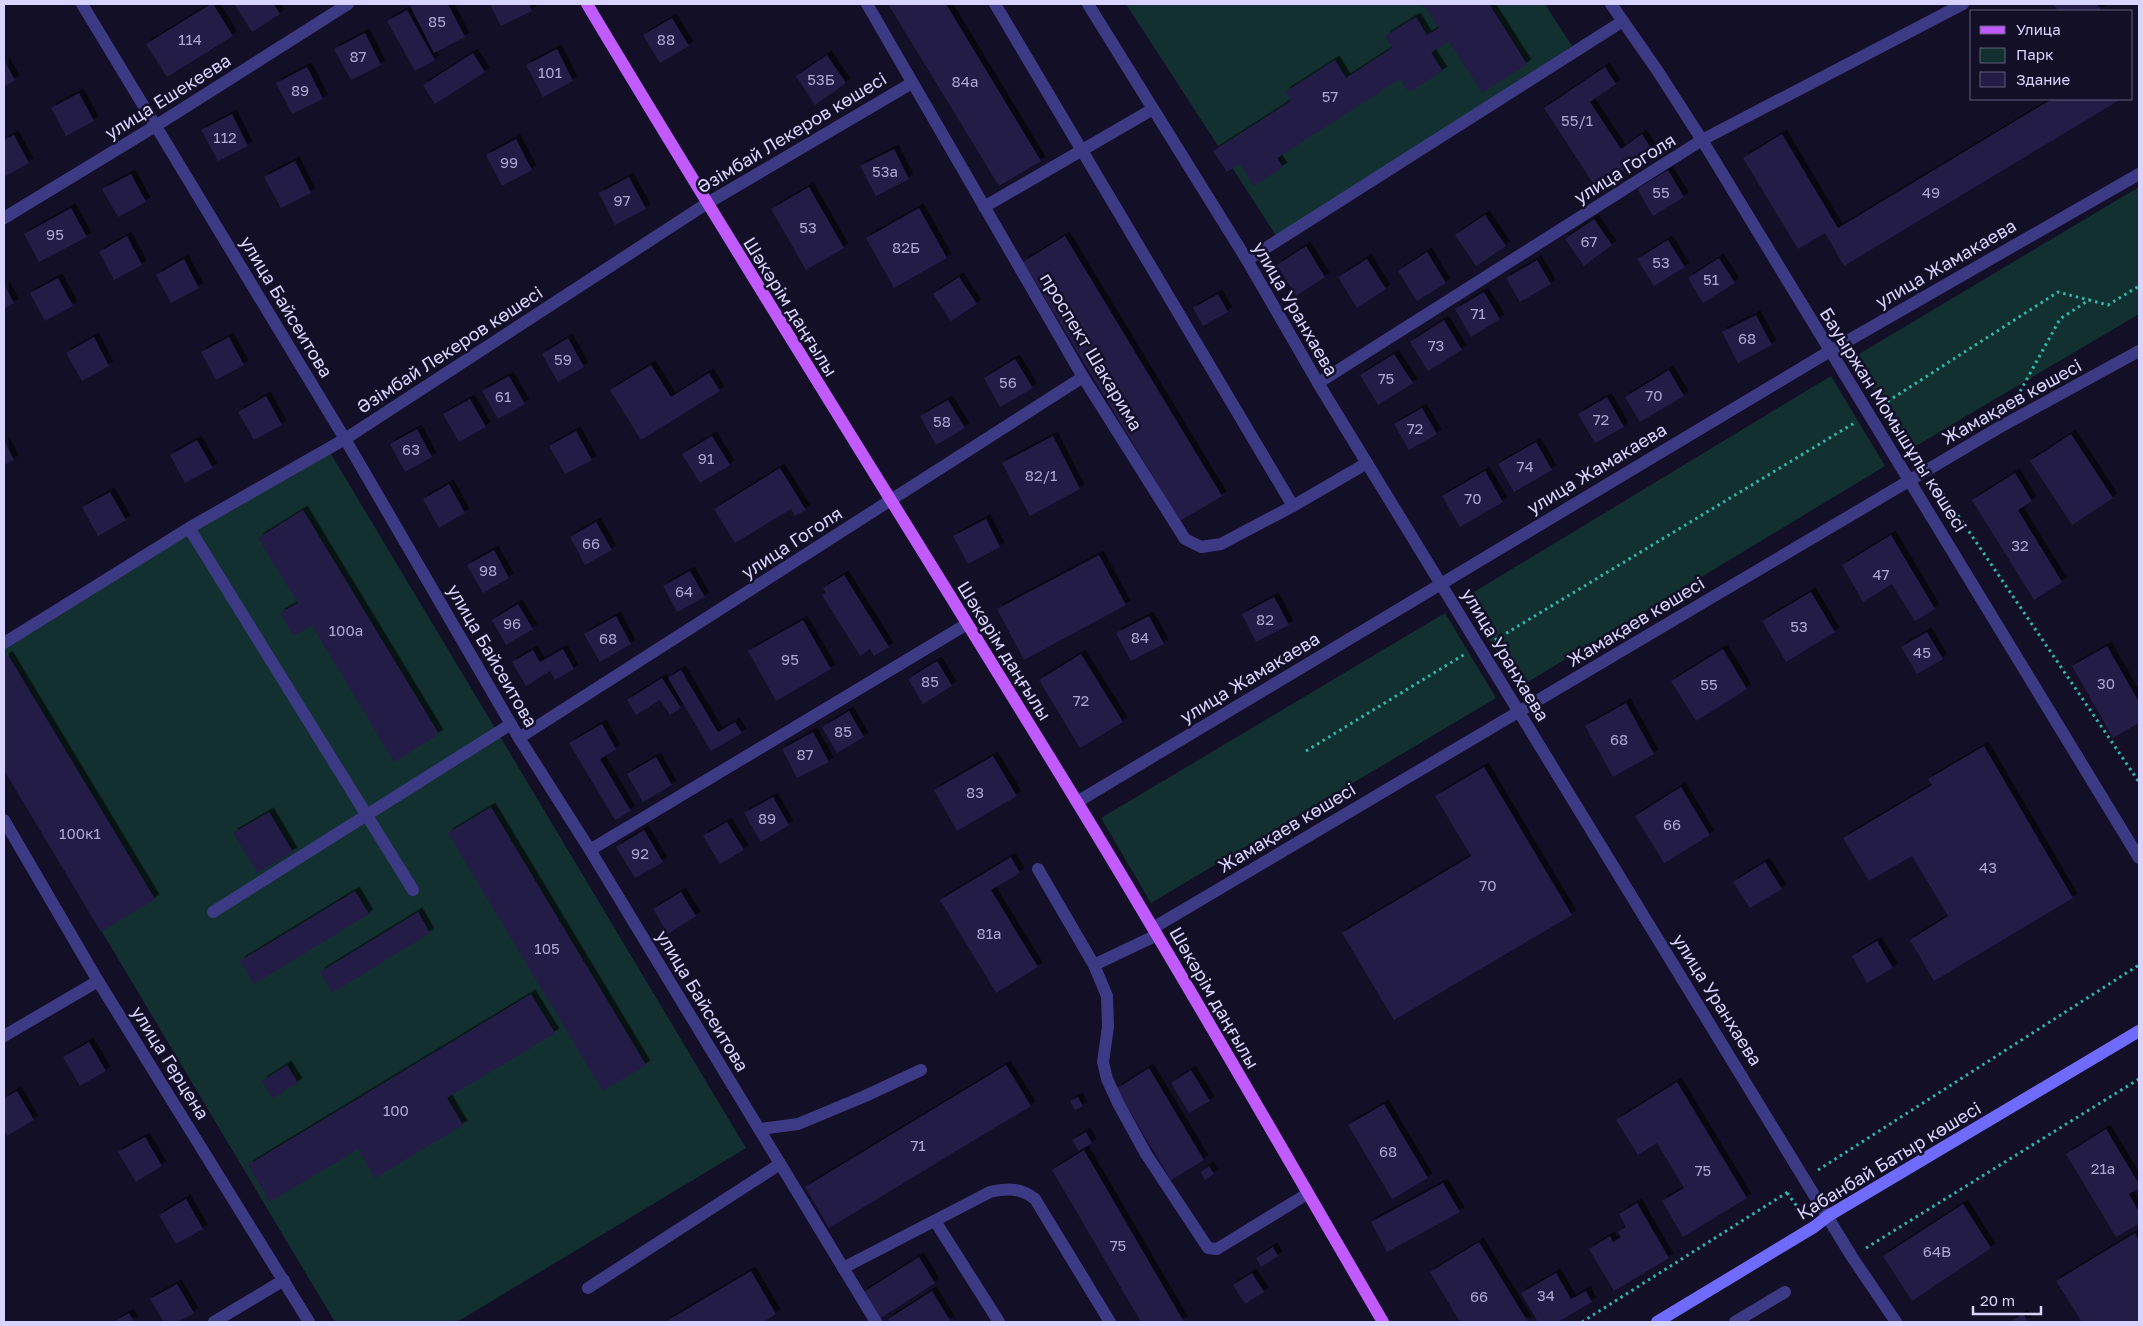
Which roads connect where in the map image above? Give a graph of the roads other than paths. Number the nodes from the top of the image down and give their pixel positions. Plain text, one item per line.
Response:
1 (82, 4) edge
2 (348, 4) edge
3 (587, 4) edge
4 (868, 4) edge
5 (995, 4) edge
6 (1088, 4) edge
7 (1612, 4) edge
8 (1963, 4) edge
9 (1623, 21) junction
10 (912, 82) junction
11 (1153, 109) junction
12 (157, 125) junction
13 (1702, 140) junction
14 (1082, 150) junction
15 (2139, 174) edge
16 (706, 204) junction
17 (984, 207) junction
18 (4, 218) edge
19 (1247, 260) junction
20 (1830, 351) junction
21 (2139, 351) edge
22 (1083, 377) junction
23 (1318, 383) junction
24 (345, 439) junction
25 (1367, 463) junction
26 (1910, 480) junction
27 (890, 501) junction
28 (1293, 506) junction
29 (189, 528) junction
30 (1441, 583) junction
31 (967, 624) junction
32 (4, 643) edge
33 (1519, 711) junction
34 (511, 724) junction
35 (519, 738) junction
36 (1077, 802) junction
37 (367, 815) junction
38 (4, 820) edge
39 (590, 850) junction
40 (2139, 858) edge
41 (1038, 869) dead end
42 (413, 890) dead end
43 (213, 912) dead end
44 (1155, 931) junction
45 (1094, 965) junction
46 (98, 980) junction
47 (2139, 1031) edge
48 (4, 1036) edge
49 (921, 1070) dead end
50 (760, 1129) junction
51 (780, 1164) junction
52 (1308, 1194) junction
53 (1828, 1216) junction
54 (936, 1221) junction
55 (843, 1268) junction
56 (284, 1280) junction
57 (588, 1288) dead end
58 (1785, 1292) dead end
59 (214, 1322) edge
60 (309, 1322) edge
61 (876, 1322) edge
62 (999, 1322) edge
63 (1110, 1322) edge
64 (1382, 1322) edge
65 (1657, 1322) edge
66 (1735, 1322) edge
67 (1896, 1322) edge

1 - 12 street, улица Байсеитова
2 - 12 street, улица Ешекеева
3 - 16 main road, Шәкәрім даңғылы
4 - 10 street, проспект Шакарима
5 - 14 street
6 - 11 street, улица Уранхаева
7 - 9 street, Бауыржан Момышұлы көшесі
8 - 13 street, улица Гоголя
9 - 13 street, Бауыржан Момышұлы көшесі
9 - 19 street
10 - 16 street, Әзімбай Лекеров көшесі
10 - 17 street, проспект Шакарима
11 - 14 street
11 - 19 street, улица Уранхаева
12 - 18 street, улица Ешекеева
12 - 24 street, улица Байсеитова
13 - 20 street, Бауыржан Момышұлы көшесі
13 - 23 street, улица Гоголя
14 - 17 street
14 - 28 street
15 - 20 street, улица Жамакаева
16 - 24 street, Әзімбай Лекеров көшесі
16 - 27 main road, Шәкәрім даңғылы
17 - 22 street, проспект Шакарима
19 - 23 street, улица Уранхаева
20 - 26 street, Бауыржан Момышұлы көшесі
20 - 30 street, улица Жамакаева
21 - 26 street, Жамақаев көшесі
22 - 27 street, улица Гоголя
22 - 28 street, проспект Шакарима
23 - 25 street, улица Уранхаева
24 - 29 street, Әзімбай Лекеров көшесі
24 - 34 street, улица Байсеитова
25 - 28 street, проспект Шакарима
25 - 30 street, улица Уранхаева
26 - 33 street, Жамақаев көшесі
26 - 40 street, Бауыржан Момышұлы көшесі
27 - 31 main road, Шәкәрім даңғылы
27 - 35 street, улица Гоголя
29 - 32 street, Әзімбай Лекеров көшесі
29 - 37 street
30 - 33 street, улица Уранхаева
30 - 36 street, улица Жамакаева
31 - 36 main road, Шәкәрім даңғылы
31 - 39 street
33 - 44 street, Жамақаев көшесі
33 - 53 street, улица Уранхаева
34 - 35 street, улица Байсеитова
34 - 37 street
35 - 39 street, улица Байсеитова
36 - 44 main road, Шәкәрім даңғылы
37 - 42 street
37 - 43 street
38 - 46 street, улица Герцена
39 - 50 street, улица Байсеитова
41 - 45 street
44 - 45 street, Жамақаев көшесі
44 - 52 main road, Шәкәрім даңғылы
45 - 52 street
46 - 48 street
46 - 56 street, улица Герцена
47 - 53 main road, Қабанбай Батыр көшесі
49 - 50 street
50 - 51 street, улица Байсеитова
51 - 55 street, улица Байсеитова
51 - 57 street
52 - 64 main road, Шәкәрім даңғылы
53 - 65 main road, Қабанбай Батыр көшесі
53 - 67 street, улица Уранхаева
54 - 55 street
54 - 62 street
54 - 63 street
55 - 61 street, улица Байсеитова
56 - 59 street
56 - 60 street, улица Герцена
58 - 66 street

